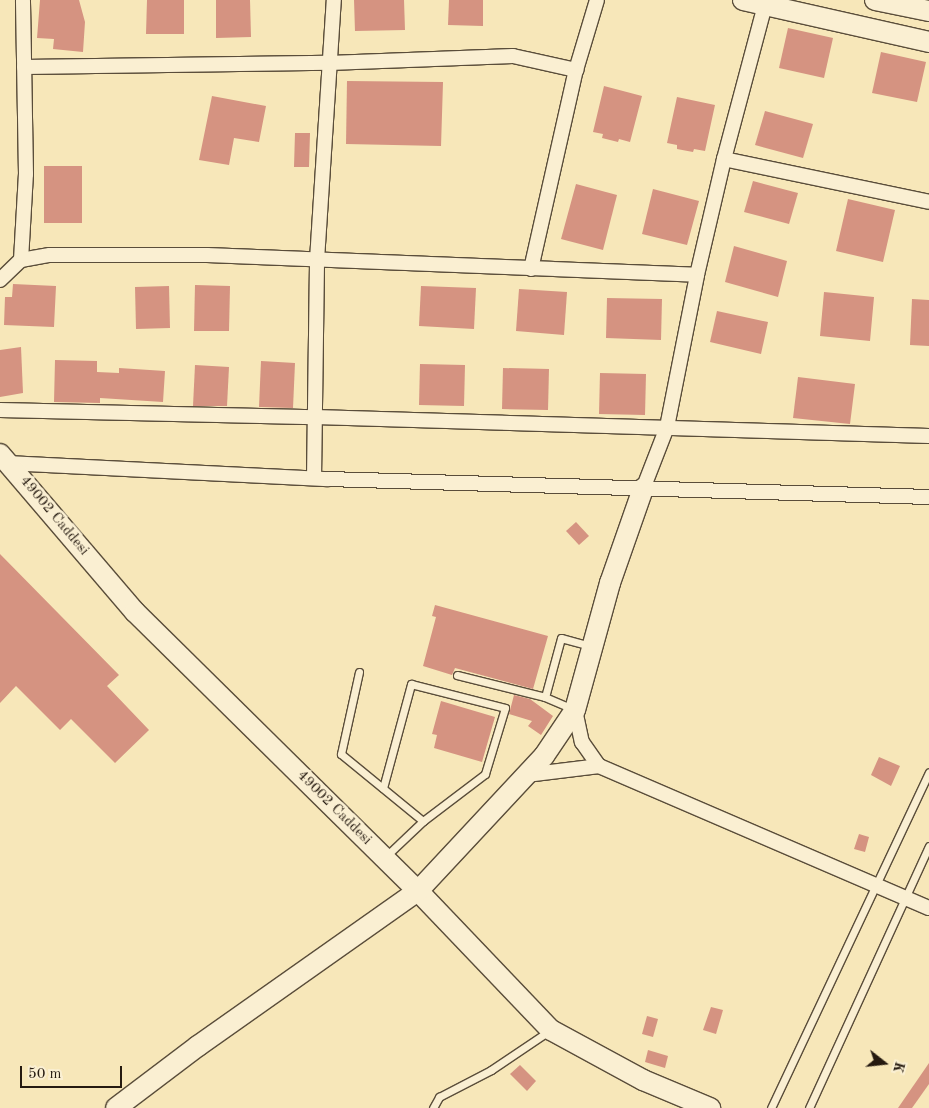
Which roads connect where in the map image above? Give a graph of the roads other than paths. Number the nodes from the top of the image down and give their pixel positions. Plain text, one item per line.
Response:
1 (23, 0) edge
2 (334, 0) edge
3 (597, 0) edge
4 (743, 0) edge
5 (881, 1) edge
6 (765, 5) junction
7 (929, 11) edge
8 (929, 42) edge
9 (329, 63) junction
10 (24, 67) junction
11 (576, 70) junction
12 (724, 159) junction
13 (929, 202) edge
14 (21, 260) junction
15 (317, 260) junction
16 (531, 269) junction
17 (697, 275) junction
18 (0, 280) edge
19 (0, 410) edge
20 (315, 417) junction
21 (667, 428) junction
22 (929, 436) edge
23 (5, 459) edge
24 (314, 478) junction
25 (643, 489) junction
26 (929, 497) edge
27 (593, 647) junction
28 (359, 672) dead end
29 (457, 675) dead end
30 (545, 697) junction
31 (575, 710) junction
32 (599, 766) junction
33 (929, 772) edge
34 (526, 775) junction
35 (383, 788) junction
36 (423, 821) junction
37 (929, 846) edge
38 (384, 858) junction
39 (875, 884) junction
40 (418, 891) junction
41 (907, 898) junction
42 (929, 908) edge
43 (551, 1030) junction
44 (116, 1108) edge
45 (433, 1108) edge
46 (710, 1108) edge
47 (771, 1108) edge
48 (809, 1108) edge

1 - 10 street
2 - 9 street
3 - 11 street
4 - 6 street
5 - 7 street
6 - 8 street
6 - 12 street
9 - 10 street
9 - 11 street
9 - 15 street
10 - 14 street
11 - 16 street
12 - 13 street
12 - 17 street
14 - 15 street
14 - 18 street
15 - 16 street
15 - 20 street
16 - 17 street
17 - 21 street
19 - 20 street
20 - 21 street
20 - 24 street
21 - 22 street
21 - 25 street
23 - 24 street
23 - 38 street, 49002 Caddesi
24 - 25 street
25 - 26 street
25 - 27 street
27 - 30 lane
27 - 31 street
28 - 35 lane
29 - 30 lane
30 - 31 lane
31 - 32 street
31 - 34 street
32 - 34 street
32 - 39 street
33 - 39 lane
34 - 40 street
35 - 36 lane
35 - 36 lane
36 - 38 lane
37 - 41 lane
38 - 40 street, 49002 Caddesi
39 - 41 street
39 - 47 lane
40 - 43 street, 49002 Caddesi
40 - 44 street
41 - 42 street
41 - 48 lane
43 - 45 lane
43 - 46 street, 49002 Caddesi

